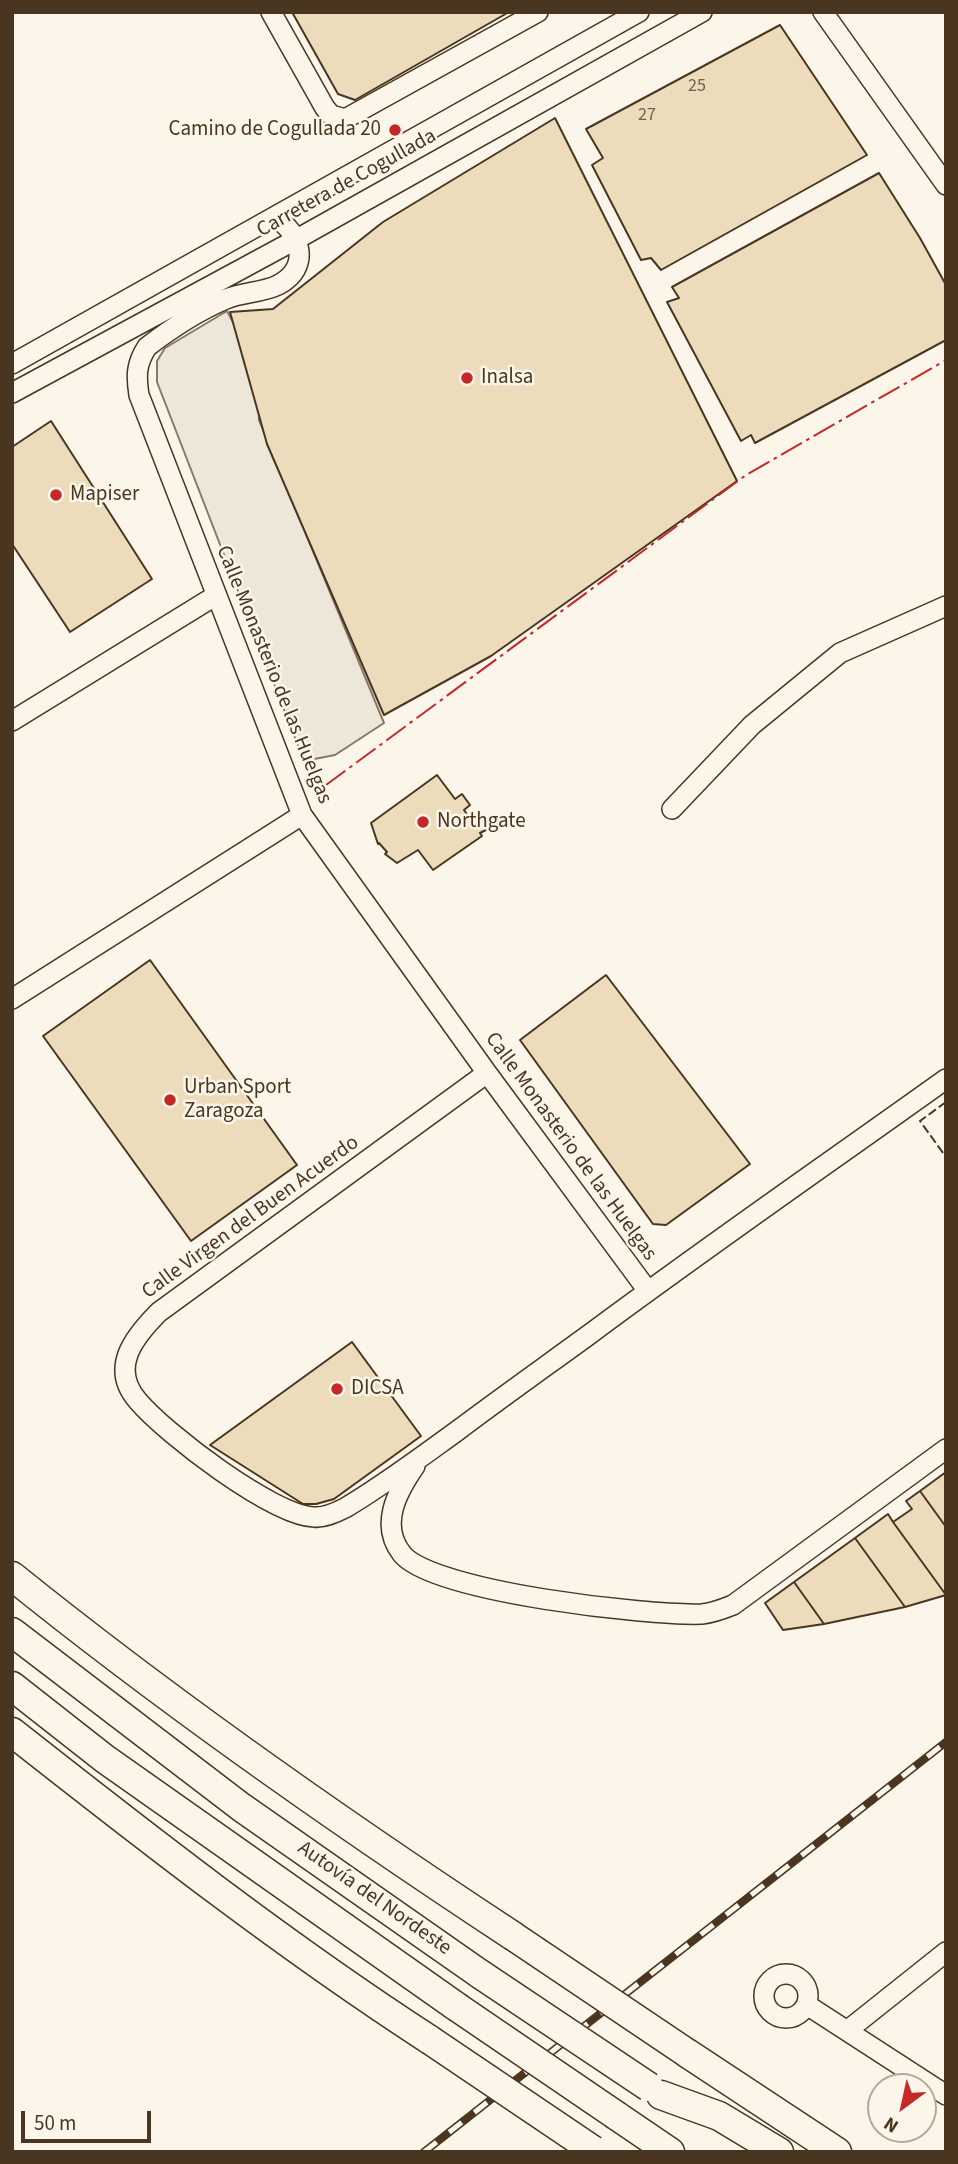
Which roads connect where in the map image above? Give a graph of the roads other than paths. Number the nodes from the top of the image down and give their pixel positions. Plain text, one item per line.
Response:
1 (271, 12) edge
2 (538, 12) edge
3 (639, 12) edge
4 (702, 12) edge
5 (822, 12) edge
6 (946, 184) edge
7 (274, 217) junction
8 (297, 239) junction
9 (12, 364) edge
10 (12, 393) edge
11 (215, 596) junction
12 (946, 606) edge
13 (12, 721) edge
14 (672, 808) dead end
15 (302, 815) junction
16 (12, 999) edge
17 (487, 1073) junction
18 (946, 1079) edge
19 (648, 1291) junction
20 (946, 1448) edge
21 (420, 1458) junction
22 (12, 1576) edge
23 (12, 1632) edge
24 (12, 1686) edge
25 (12, 1732) edge
26 (946, 1952) edge
27 (807, 2005) dead end
28 (848, 2030) junction
29 (655, 2091) junction
30 (946, 2095) edge
31 (594, 2151) edge
32 (670, 2152) edge
33 (746, 2152) edge
34 (779, 2152) edge
35 (837, 2152) edge

1 - 2 street
3 - 7 street, Carretera de Cogullada
4 - 8 street, Carretera de Cogullada
5 - 6 street
7 - 8 street
7 - 9 street, Carretera de Cogullada
8 - 10 street, Carretera de Cogullada
8 - 11 street, Calle Monasterio de las Huelgas
11 - 13 street
11 - 15 street, Calle Monasterio de las Huelgas
12 - 14 street
15 - 16 street
15 - 17 street, Calle Monasterio de las Huelgas
17 - 19 street, Calle Monasterio de las Huelgas
17 - 21 street, Calle Virgen del Buen Acuerdo
18 - 19 street, Calle Virgen del Buen Acuerdo
19 - 21 street, Calle Virgen del Buen Acuerdo
20 - 21 street
22 - 35 highway, bridge
23 - 29 highway, Autovía del Nordeste, bridge
24 - 32 highway, Autovía del Nordeste, bridge
25 - 31 highway, bridge
26 - 28 street
27 - 28 street
28 - 30 street
29 - 33 highway, Autovía del Nordeste
29 - 34 highway

